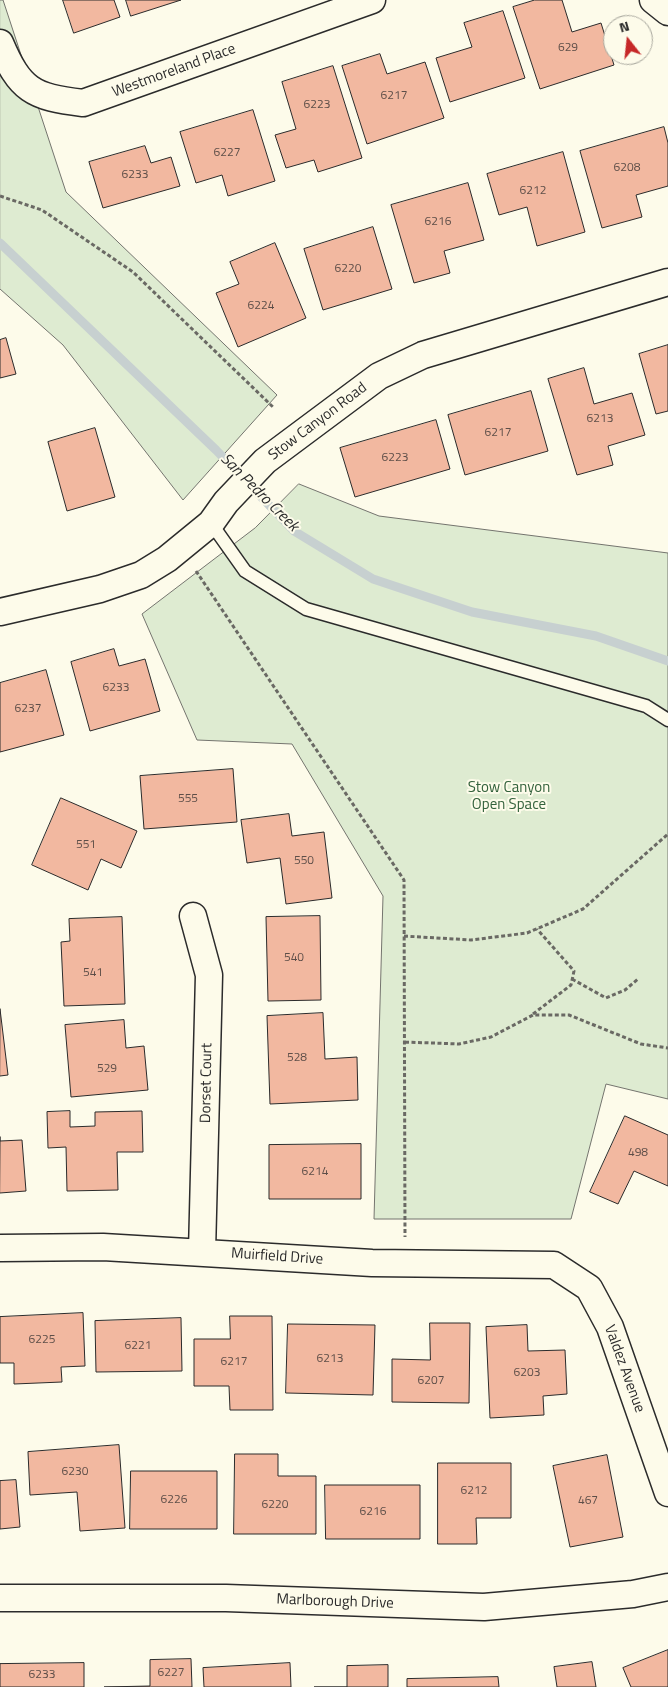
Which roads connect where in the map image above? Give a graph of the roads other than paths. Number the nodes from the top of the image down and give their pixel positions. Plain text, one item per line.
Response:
1 (372, 0) edge
2 (653, 0) edge
3 (668, 12) edge
4 (0, 42) edge
5 (668, 282) edge
6 (211, 523) junction
7 (0, 612) edge
8 (668, 720) edge
9 (193, 916) dead end
10 (0, 1248) edge
11 (202, 1252) junction
12 (554, 1265) joint
13 (668, 1493) edge
14 (668, 1587) edge
15 (0, 1598) edge

1 - 4 street, Westmoreland Place
2 - 3 street
5 - 6 street, Stow Canyon Road
6 - 7 street, Stow Canyon Road
6 - 8 lane
9 - 11 street, Dorset Court
10 - 11 street, Muirfield Drive
11 - 12 street, Muirfield Drive
12 - 13 street, Valdez Avenue
14 - 15 street, Marlborough Drive

